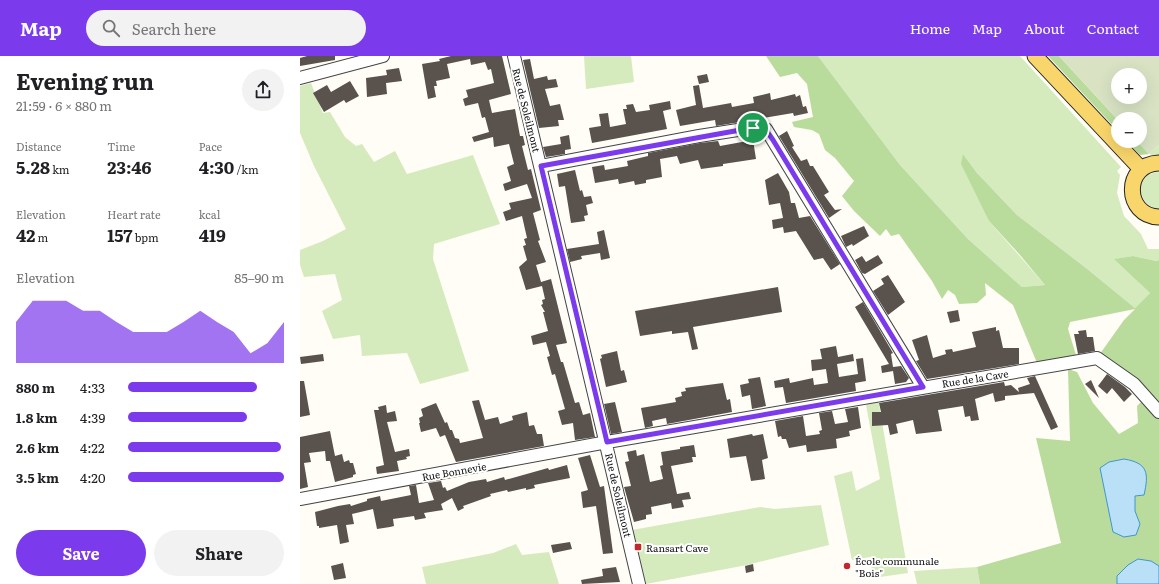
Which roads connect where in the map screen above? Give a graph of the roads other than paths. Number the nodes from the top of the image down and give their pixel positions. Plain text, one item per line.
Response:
1 (383, 56) edge
2 (514, 56) edge
3 (1035, 56) edge
4 (300, 78) edge
5 (1159, 163) edge
6 (541, 166) junction
7 (1141, 169) junction
8 (1159, 217) edge
9 (923, 387) junction
10 (1159, 412) edge
11 (607, 442) junction
12 (300, 499) edge
13 (640, 584) edge

1 - 4 street
2 - 6 street, Rue de Soleilmont
3 - 7 main road
5 - 7 main road
6 - 9 street
6 - 11 street, Rue de Soleilmont
7 - 8 main road
9 - 10 street, Rue de la Cave
9 - 11 street, Rue de la Cave
11 - 12 street, Rue Bonnevie
11 - 13 street, Rue de Soleilmont

